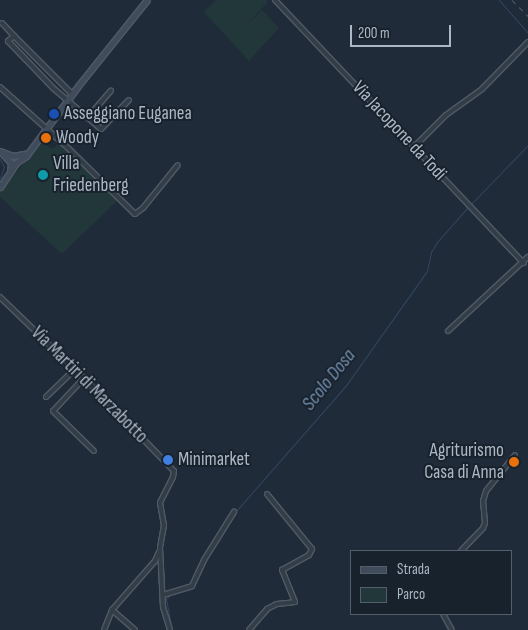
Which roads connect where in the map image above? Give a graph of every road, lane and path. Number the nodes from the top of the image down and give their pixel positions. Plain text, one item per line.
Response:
1 (147, 0) edge
2 (275, 0) edge
3 (2, 23) dead end
4 (14, 36) junction
5 (528, 42) edge
6 (0, 87) edge
7 (112, 91) dead end
8 (72, 94) junction
9 (129, 100) dead end
10 (68, 101) junction
11 (88, 118) junction
12 (47, 130) junction
13 (414, 147) junction
14 (0, 151) edge
15 (13, 160) junction
16 (178, 165) dead end
17 (0, 187) edge
18 (526, 261) edge
19 (0, 297) edge
20 (448, 331) dead end
21 (75, 369) junction
22 (84, 378) junction
23 (46, 398) dead end
24 (94, 451) dead end
25 (514, 455) dead end
26 (267, 494) dead end
27 (234, 512) dead end
28 (462, 550) edge
29 (158, 560) junction
30 (163, 595) junction
31 (112, 610) junction
32 (444, 615) edge
33 (104, 630) edge
34 (135, 630) edge
35 (170, 630) edge
36 (249, 630) edge
37 (452, 630) edge

1 - 8 street
2 - 13 street, Via Jacopone da Todi
3 - 4 street
4 - 8 street
4 - 10 street
5 - 13 street
6 - 12 street
7 - 11 street
8 - 10 street
9 - 11 street
10 - 11 street
10 - 12 street
12 - 15 street
12 - 16 street
13 - 18 street, Via Jacopone da Todi
14 - 15 street
15 - 17 street
18 - 20 street
19 - 21 street, Via Martiri di Marzabotto
21 - 22 street, Via Martiri di Marzabotto
21 - 23 street
22 - 24 street
22 - 29 street, Via Martiri di Marzabotto
25 - 28 street
26 - 36 street
27 - 30 street
29 - 30 street
29 - 31 street
30 - 35 street
31 - 33 street
31 - 34 street
32 - 37 street

